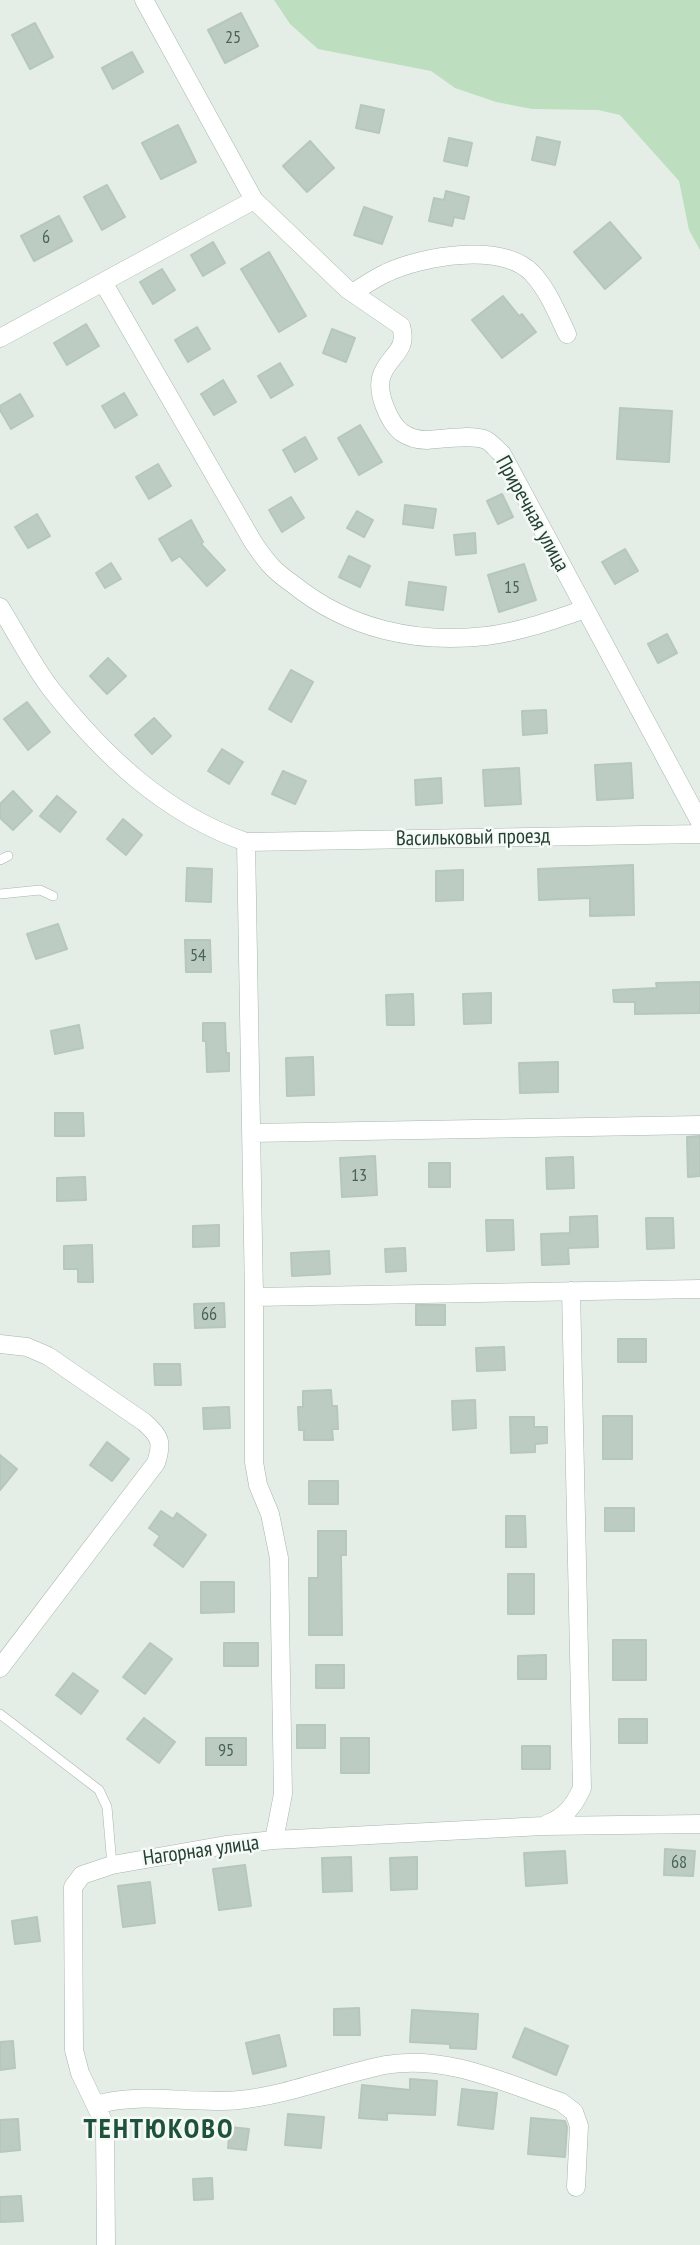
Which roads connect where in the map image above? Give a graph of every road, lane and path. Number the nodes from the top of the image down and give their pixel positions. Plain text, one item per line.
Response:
1 (144, 0) edge
2 (254, 200) junction
3 (103, 282) junction
4 (353, 293) junction
5 (567, 334) dead end
6 (0, 338) edge
7 (0, 607) edge
8 (585, 609) junction
9 (700, 822) edge
10 (700, 834) edge
11 (246, 842) junction
12 (0, 894) edge
13 (53, 897) dead end
14 (700, 1125) edge
15 (251, 1133) junction
16 (700, 1289) edge
17 (571, 1291) junction
18 (254, 1297) junction
19 (0, 1344) edge
20 (0, 1668) edge
21 (0, 1714) edge
22 (700, 1824) edge
23 (543, 1826) junction
24 (274, 1840) junction
25 (111, 1864) junction
26 (96, 2105) junction
27 (576, 2187) dead end
28 (106, 2245) edge

1 - 2 street, Приречная улица
2 - 3 street
2 - 4 street, Приречная улица
3 - 6 street
3 - 8 street
4 - 5 street
4 - 8 street, Приречная улица
7 - 11 street
8 - 9 street, Приречная улица
10 - 11 street, Васильковый проезд
11 - 15 street
12 - 13 lane
14 - 15 street
15 - 18 street
16 - 17 street
17 - 18 street
17 - 23 street
18 - 24 street
19 - 20 street
21 - 25 lane
22 - 23 street, Нагорная улица
23 - 24 street, Нагорная улица
24 - 25 street, Нагорная улица
25 - 26 street, Нагорная улица
26 - 27 street
26 - 28 street, Нагорная улица

